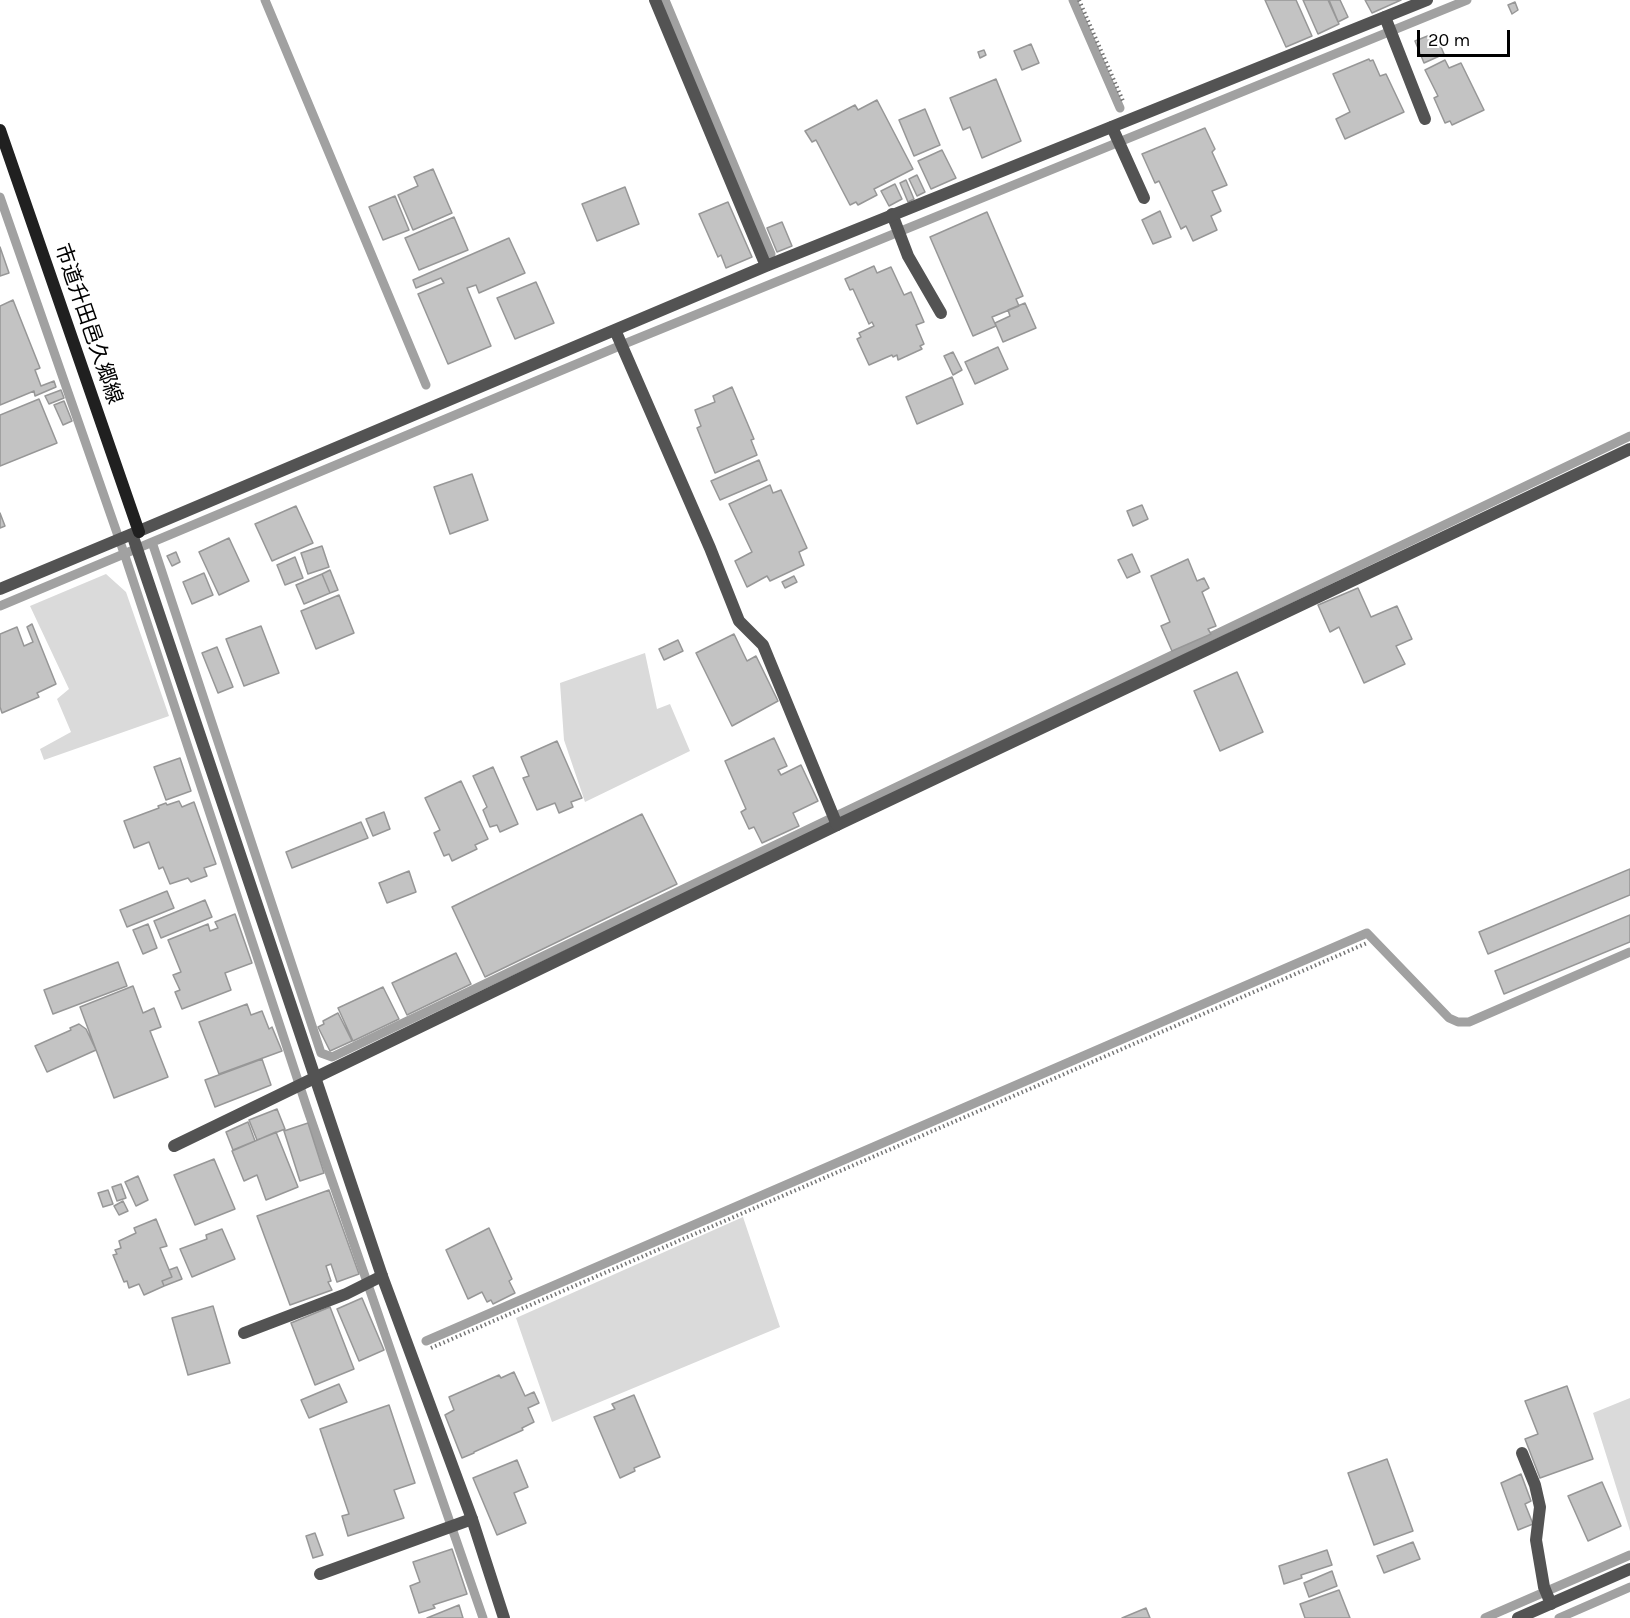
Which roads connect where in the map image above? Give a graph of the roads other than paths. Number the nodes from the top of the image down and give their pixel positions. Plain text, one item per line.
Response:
1 (655, 0) edge
2 (1427, 0) edge
3 (1387, 21) junction
4 (1425, 119) dead end
5 (0, 130) edge
6 (1114, 131) junction
7 (1144, 198) dead end
8 (894, 220) junction
9 (766, 266) junction
10 (941, 313) dead end
11 (616, 334) junction
12 (1630, 449) edge
13 (129, 538) junction
14 (0, 589) edge
15 (835, 820) junction
16 (304, 1082) junction
17 (174, 1146) dead end
18 (373, 1281) junction
19 (244, 1333) dead end
20 (1522, 1453) dead end
21 (472, 1519) junction
22 (1630, 1569) edge
23 (320, 1574) dead end
24 (1548, 1596) junction
25 (504, 1618) edge
26 (1518, 1618) edge

1 - 9 street
2 - 3 street
3 - 4 street
3 - 6 street
5 - 13 street, 市道升田邑久郷線
6 - 7 street
6 - 8 street
8 - 9 street
8 - 10 street
9 - 11 street
11 - 13 street
11 - 15 street
12 - 15 street
13 - 14 street
13 - 16 street
15 - 16 street
16 - 17 street
16 - 18 street
18 - 19 street
18 - 21 street
20 - 24 street
21 - 23 street
21 - 25 street
22 - 24 street
24 - 26 street

